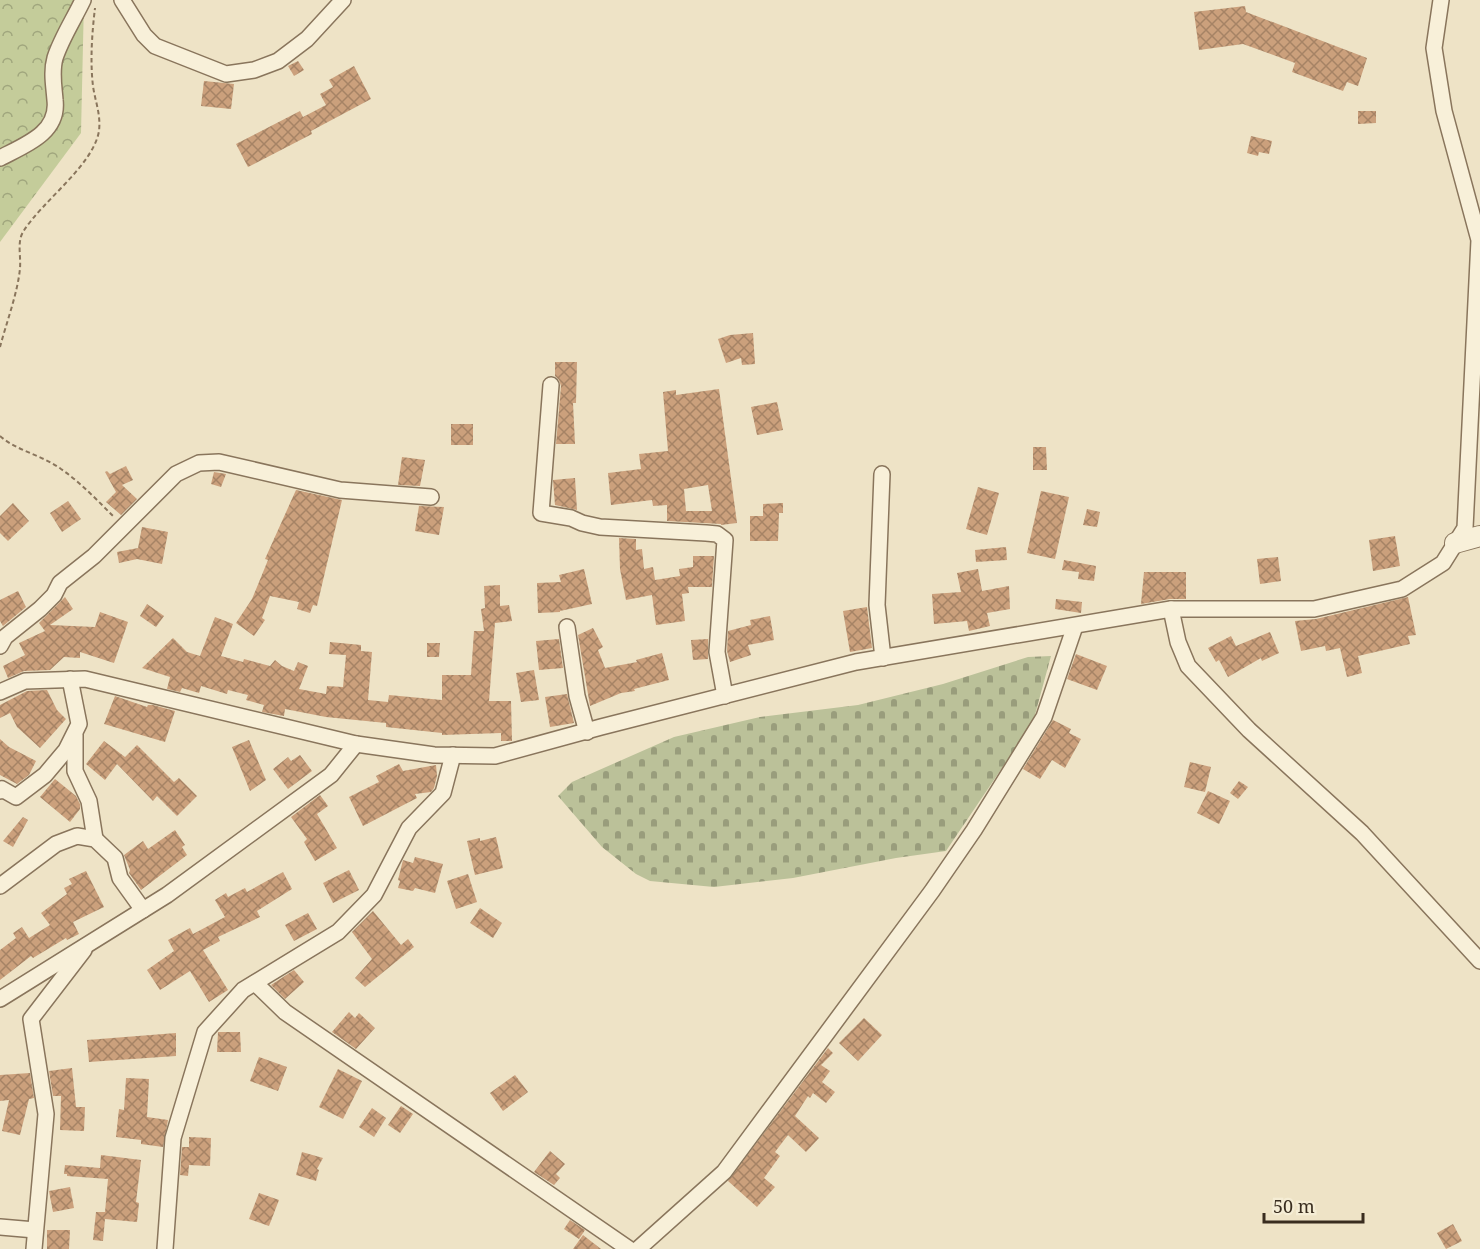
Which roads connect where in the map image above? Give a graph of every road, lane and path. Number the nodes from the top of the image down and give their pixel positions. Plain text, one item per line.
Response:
1 (122, 0) edge
2 (343, 0) edge
3 (1441, 0) edge
4 (89, 3) edge
5 (0, 158) edge
6 (0, 347) edge
7 (551, 386) dead end
8 (0, 436) edge
9 (882, 474) dead end
10 (431, 497) dead end
11 (123, 527) junction
12 (1480, 536) edge
13 (1455, 543) junction
14 (1171, 609) junction
15 (1075, 626) junction
16 (567, 627) dead end
17 (0, 646) edge
18 (883, 658) junction
19 (70, 679) junction
20 (0, 692) edge
21 (725, 696) junction
22 (75, 732) junction
23 (587, 732) junction
24 (356, 744) junction
25 (453, 755) junction
26 (0, 791) edge
27 (95, 839) junction
28 (0, 886) edge
29 (143, 910) junction
30 (90, 943) junction
31 (1480, 961) edge
32 (255, 983) junction
33 (0, 999) edge
34 (0, 1227) edge
35 (35, 1230) junction
36 (34, 1249) edge
37 (165, 1249) edge
38 (629, 1249) edge
39 (638, 1249) edge

1 - 2 street
3 - 13 street
4 - 5 street
4 - 6 path
7 - 21 street
8 - 11 path
9 - 18 street
10 - 11 street
11 - 17 street
12 - 13 street
13 - 14 street
14 - 15 street
14 - 31 street
15 - 18 street
15 - 39 street
16 - 23 street
18 - 21 street
19 - 20 street
19 - 22 street
19 - 24 street
21 - 23 street
22 - 26 street
22 - 27 street
23 - 25 street
24 - 25 street
24 - 29 street
25 - 32 street
27 - 28 street
27 - 29 street
29 - 30 street
30 - 33 street
30 - 35 street
32 - 37 street
32 - 38 street
34 - 35 street
35 - 36 street

